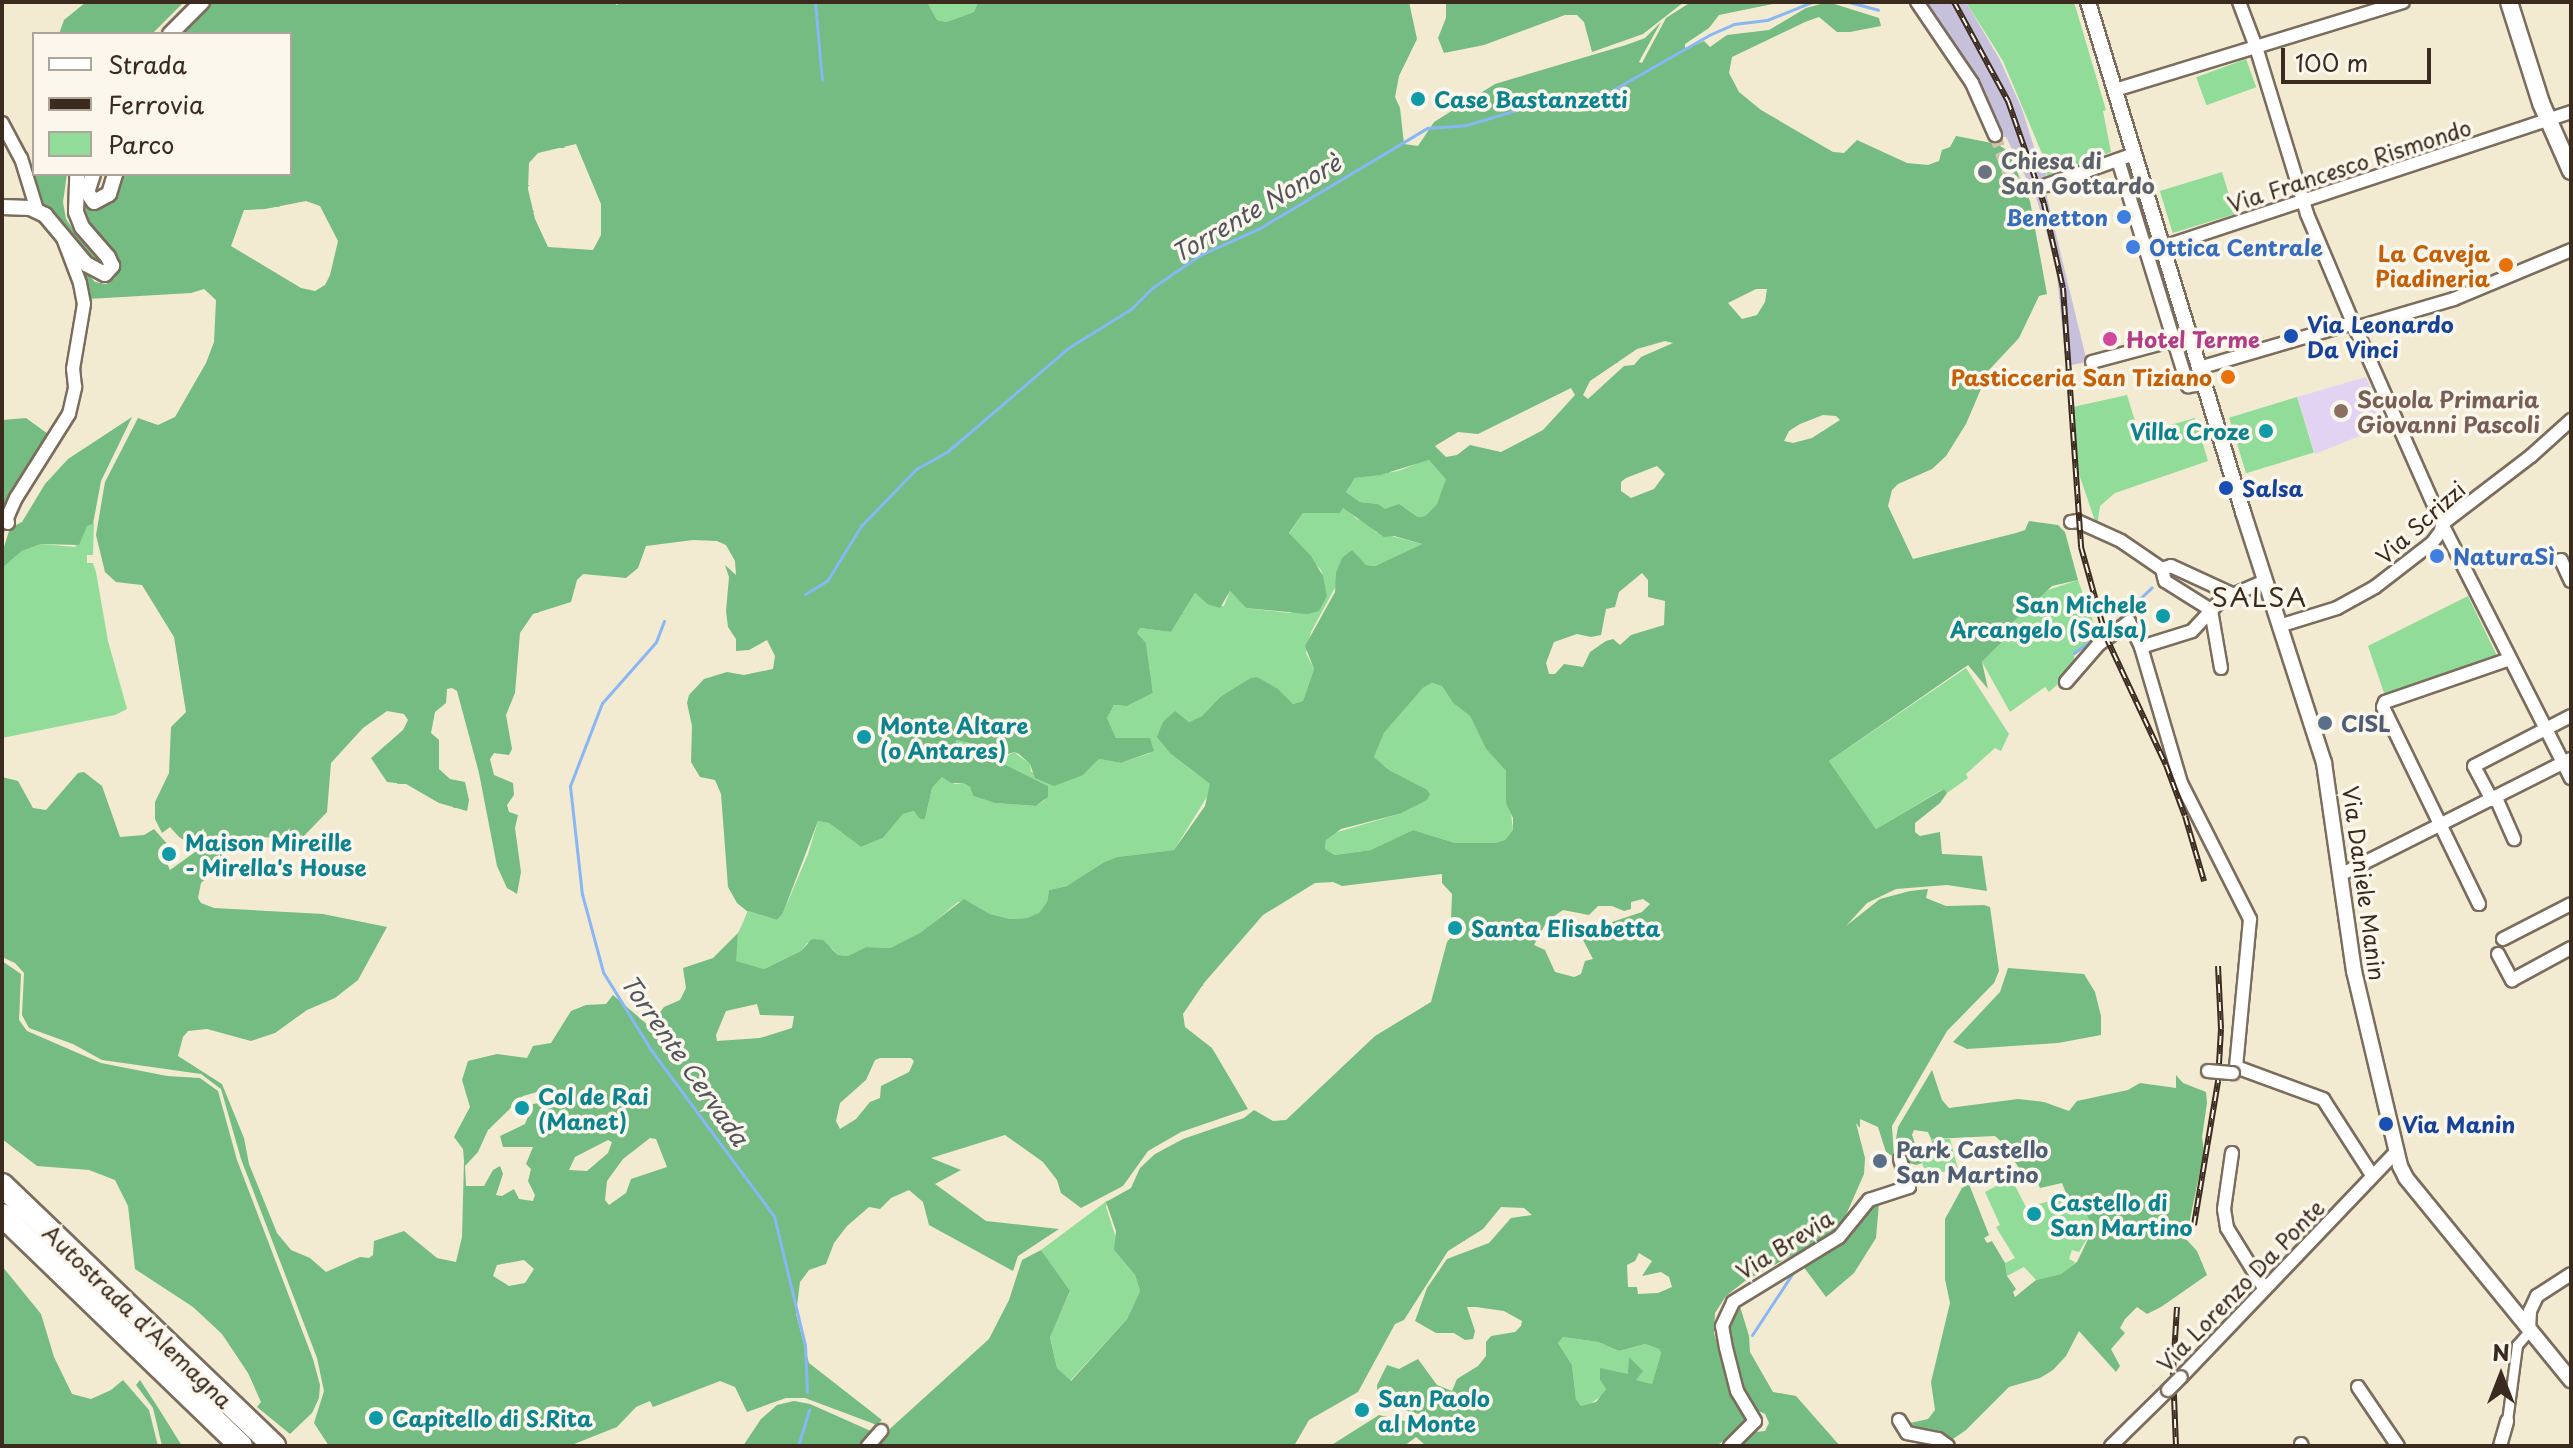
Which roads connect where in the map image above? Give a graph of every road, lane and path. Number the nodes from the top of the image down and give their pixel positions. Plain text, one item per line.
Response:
1 (202, 2) edge
2 (1917, 2) edge
3 (2239, 2) edge
4 (2403, 2) edge
5 (2509, 2) edge
6 (2090, 3) edge
7 (172, 32) edge
8 (2256, 47) junction
9 (2115, 90) junction
10 (2571, 112) edge
11 (2548, 121) junction
12 (2, 123) edge
13 (1995, 135) tunnel mouth
14 (2134, 154) junction
15 (2118, 160) junction
16 (2571, 171) edge
17 (77, 176) edge
18 (93, 176) edge
19 (114, 176) edge
20 (2047, 185) tunnel mouth
21 (2303, 202) junction
22 (2, 207) edge
23 (37, 210) junction
24 (63, 238) junction
25 (2163, 247) junction
26 (2571, 250) edge
27 (2354, 325) junction
28 (2190, 336) junction
29 (2173, 340) junction
30 (2092, 362) dead end
31 (2199, 368) junction
32 (2197, 386) junction
33 (2571, 420) edge
34 (2071, 522) dead end
35 (8, 523) dead end
36 (2442, 524) junction
37 (2561, 560) dead end
38 (2162, 569) junction
39 (2265, 581) junction
40 (2571, 581) edge
41 (2232, 594) junction
42 (2211, 610) junction
43 (2279, 626) junction
44 (2141, 647) junction
45 (2510, 659) junction
46 (2221, 668) dead end
47 (2066, 682) dead end
48 (2571, 716) edge
49 (2545, 729) junction
50 (2567, 761) edge
51 (2571, 778) edge
52 (2494, 799) junction
53 (2440, 827) junction
54 (2514, 839) dead end
55 (2342, 874) junction
56 (2479, 904) dead end
57 (2571, 904) edge
58 (2503, 939) dead end
59 (2571, 948) edge
60 (2498, 954) dead end
61 (2206, 1071) dead end
62 (2258, 1075) junction
63 (2397, 1151) junction
64 (2232, 1153) dead end
65 (1900, 1159) dead end
66 (2372, 1175) junction
67 (2, 1185) edge
68 (2, 1215) edge
69 (2571, 1274) edge
70 (2264, 1288) junction
71 (2529, 1331) junction
72 (2571, 1380) edge
73 (2358, 1387) dead end
74 (1899, 1420) dead end
75 (2507, 1421) joint
76 (881, 1431) dead end
77 (241, 1446) edge
78 (274, 1446) edge
79 (868, 1446) edge
80 (1730, 1446) edge
81 (1948, 1446) edge
82 (2111, 1446) edge
83 (2398, 1446) edge
84 (2500, 1446) edge

1 - 7 street
2 - 13 street
3 - 8 street
4 - 8 street
5 - 11 main road
6 - 9 street, Via Daniele Manin
8 - 9 street
8 - 21 street
9 - 14 street, Via Daniele Manin
10 - 11 street, Via Francesco Rismondo
11 - 16 main road
11 - 21 street, Via Francesco Rismondo
12 - 23 street
14 - 15 street
14 - 25 street, Via Daniele Manin
15 - 20 street
15 - 29 street
17 - 24 street
18 - 19 street
21 - 25 street, Via Francesco Rismondo
21 - 27 street
22 - 23 street
23 - 24 street
24 - 35 street
25 - 28 street, Via Daniele Manin
26 - 27 street
27 - 31 street
27 - 36 street
28 - 29 street
28 - 31 street, Via Daniele Manin
29 - 30 street
29 - 32 street
31 - 32 street, Via Daniele Manin
32 - 39 street, Via Daniele Manin
33 - 36 street, Via Scrizzi
34 - 38 street
36 - 43 street, Via Scrizzi
36 - 45 street
37 - 40 street
38 - 41 street
38 - 42 street
39 - 41 street
39 - 43 street, Via Daniele Manin
41 - 42 street
42 - 44 street
42 - 46 street
43 - 55 street, Via Daniele Manin
44 - 47 street
44 - 62 street
45 - 49 street
45 - 53 street
48 - 49 street
49 - 50 street
49 - 52 street
50 - 51 street
50 - 52 street
52 - 53 street
52 - 54 street
53 - 55 street
53 - 56 street
55 - 63 street, Via Daniele Manin
57 - 58 street
59 - 60 street
61 - 62 street, bridge
62 - 66 street
63 - 66 street, Via Lorenzo Da Ponte
63 - 71 street, Via Daniele Manin
64 - 70 street
65 - 80 street, Via Brevia
66 - 70 street, Via Lorenzo Da Ponte
67 - 78 highway, Autostrada d'Alemagna
68 - 77 highway, Autostrada d'Alemagna
69 - 71 street
70 - 82 street, Via Lorenzo Da Ponte, bridge
71 - 72 street, Via Daniele Manin
71 - 75 street
73 - 83 street
74 - 81 street
75 - 84 street
76 - 79 street

